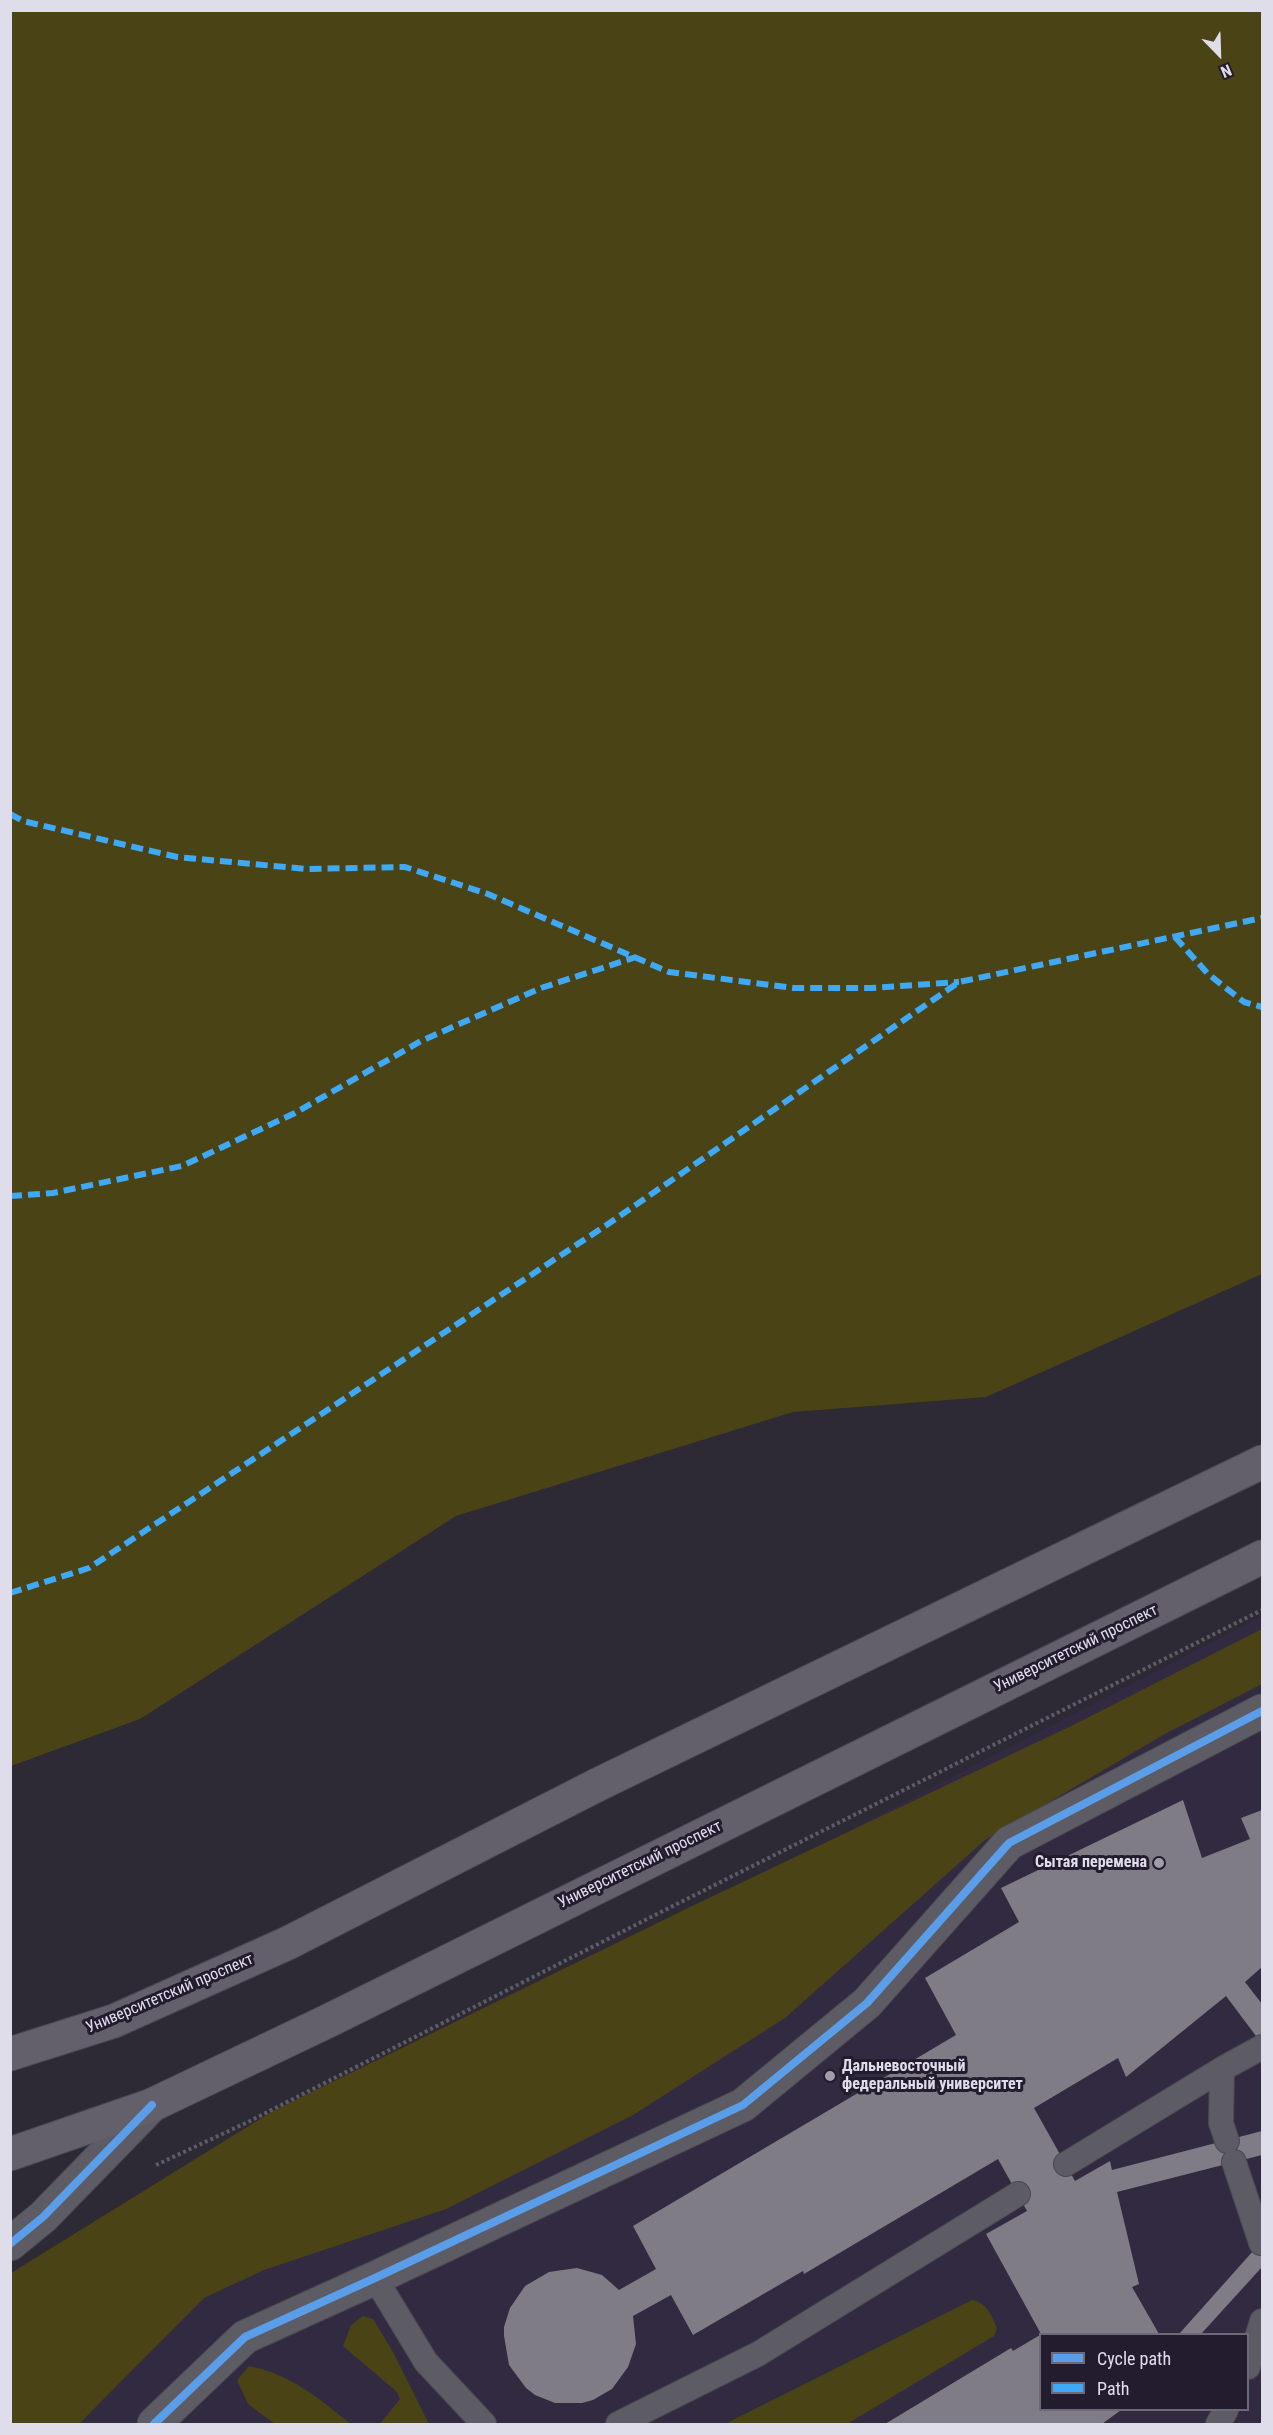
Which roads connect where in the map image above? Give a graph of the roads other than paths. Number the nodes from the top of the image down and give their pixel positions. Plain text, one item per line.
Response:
1 (1263, 1462) edge
2 (1263, 1557) edge
3 (1263, 1711) edge
4 (1263, 2047) edge
5 (10, 2054) edge
6 (1221, 2069) junction
7 (152, 2105) junction
8 (10, 2154) edge
9 (1066, 2164) dead end
10 (1018, 2194) dead end
11 (1261, 2243) dead end
12 (10, 2244) edge
13 (375, 2278) junction
14 (1263, 2321) edge
15 (1263, 2357) edge
16 (1249, 2366) edge
17 (1249, 2368) edge
18 (154, 2424) edge
19 (484, 2424) edge
20 (618, 2424) edge

1 - 5 main road, Университетский проспект
2 - 7 main road, Университетский проспект
3 - 13 street
4 - 6 lane
6 - 9 lane
6 - 11 lane
7 - 8 main road, Университетский проспект
7 - 12 street
10 - 20 lane
13 - 18 street
13 - 19 lane
14 - 16 lane
15 - 17 lane

